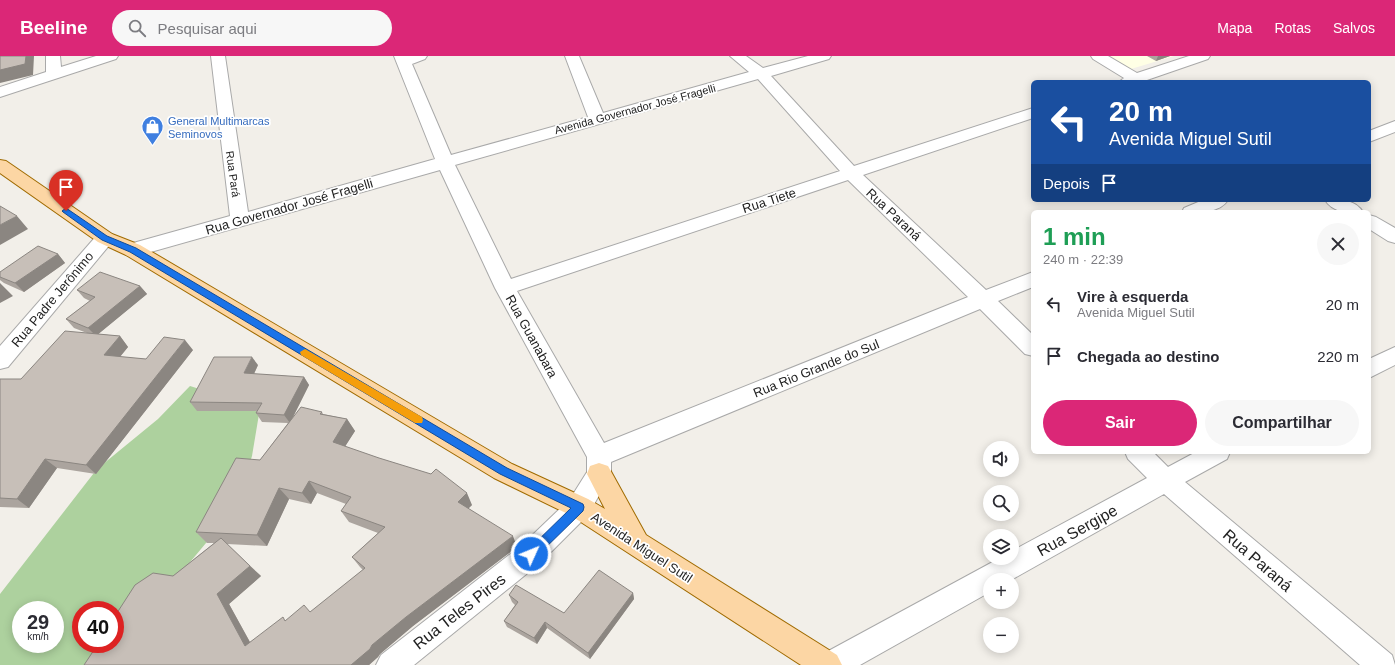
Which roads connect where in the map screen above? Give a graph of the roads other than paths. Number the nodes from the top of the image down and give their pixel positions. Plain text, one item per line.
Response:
1 (53, 56) edge
2 (111, 56) edge
3 (218, 56) edge
4 (420, 56) edge
5 (572, 56) edge
6 (736, 56) edge
7 (824, 56) edge
8 (1098, 56) edge
9 (1203, 56) edge
10 (402, 59) edge
11 (54, 74) junction
12 (761, 74) junction
13 (1134, 80) edge
14 (1138, 80) edge
15 (0, 92) edge
16 (1031, 114) edge
17 (597, 119) junction
18 (1395, 126) edge
19 (1371, 136) edge
20 (445, 162) junction
21 (0, 165) edge
22 (851, 173) junction
23 (1214, 202) edge
24 (1337, 202) edge
25 (1196, 210) edge
26 (1351, 210) edge
27 (240, 220) junction
28 (1371, 222) edge
29 (1395, 237) edge
30 (105, 238) junction
31 (133, 250) junction
32 (1031, 280) edge
33 (505, 288) junction
34 (984, 300) junction
35 (1031, 346) edge
36 (1395, 355) edge
37 (0, 361) edge
38 (1371, 368) edge
39 (1139, 454) edge
40 (1214, 454) edge
41 (599, 465) junction
42 (1166, 481) junction
43 (579, 507) junction
44 (637, 544) junction
45 (391, 665) edge
46 (827, 665) edge
47 (831, 665) edge
48 (1382, 665) edge

1 - 11 street
2 - 11 street
3 - 27 street, Rua Pará
4 - 10 street
5 - 17 street
6 - 12 street, Rua Paraná
7 - 12 street, Avenida Governador José Fragelli
8 - 13 street
9 - 14 street
10 - 20 street, Rua Guanabara
11 - 15 street
12 - 17 street, Avenida Governador José Fragelli
12 - 22 street, Rua Paraná
16 - 22 street, Rua Tiete
17 - 20 street, Avenida Governador José Fragelli
18 - 19 street
20 - 27 street, Rua Governador José Fragelli
20 - 33 street, Rua Guanabara
21 - 30 main road, Avenida Miguel Sutil
22 - 33 street, Rua Tiete
22 - 34 street, Rua Paraná
23 - 25 street
24 - 26 street
27 - 31 street, Rua Governador José Fragelli
28 - 29 street
30 - 31 main road, Avenida Miguel Sutil
30 - 37 street, Rua Padre Jerônimo
31 - 43 main road, Avenida Miguel Sutil
32 - 34 street, Rua Rio Grande do Sul
33 - 41 street, Rua Guanabara
34 - 35 street, Rua Paraná
34 - 41 street, Rua Rio Grande do Sul
36 - 38 street
39 - 42 street, Rua Paraná
40 - 42 street, Rua Sergipe
41 - 43 street
41 - 44 main road
42 - 47 street, Rua Sergipe
42 - 48 street, Rua Paraná
43 - 44 main road, Avenida Miguel Sutil
43 - 45 street, Rua Teles Pires
44 - 46 main road, Avenida Miguel Sutil

